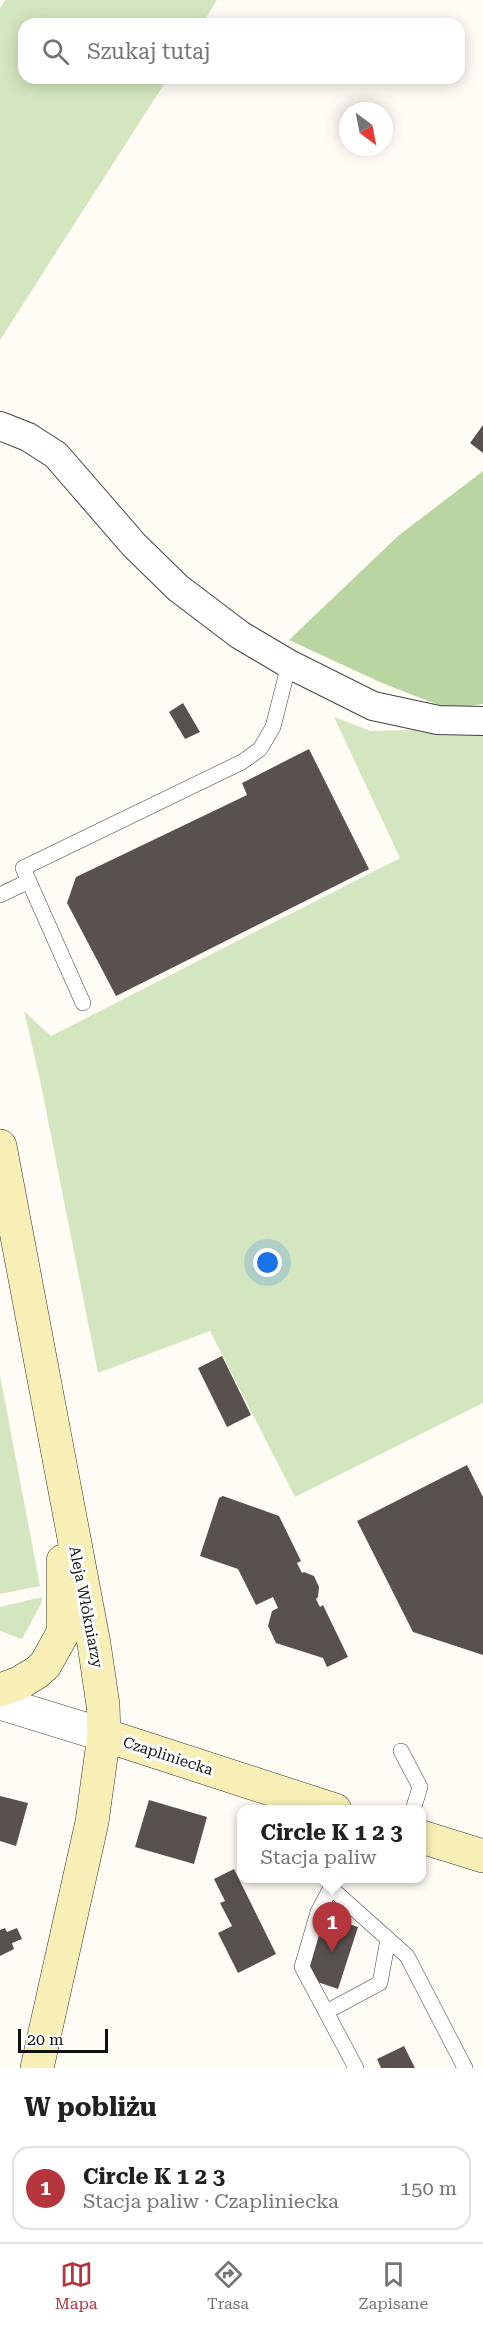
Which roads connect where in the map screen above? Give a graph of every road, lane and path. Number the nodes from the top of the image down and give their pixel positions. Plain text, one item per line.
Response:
1 (0, 426) edge
2 (289, 664) junction
3 (483, 721) edge
4 (29, 881) junction
5 (0, 895) edge
6 (83, 1003) dead end
7 (0, 1146) edge
8 (63, 1488) junction
9 (0, 1690) edge
10 (0, 1703) edge
11 (104, 1736) junction
12 (400, 1751) dead end
13 (322, 1805) edge
14 (414, 1805) edge
15 (426, 1838) edge
16 (483, 1856) edge
17 (334, 1884) edge
18 (388, 1939) junction
19 (327, 2012) junction
20 (37, 2068) edge
21 (356, 2068) edge
22 (465, 2068) edge

1 - 2 street
2 - 3 street
2 - 4 lane
4 - 5 lane
4 - 6 lane
7 - 8 main road, Aleja Włókniarzy
8 - 9 main road
8 - 11 main road, Aleja Włókniarzy
10 - 11 street, Czapliniecka
11 - 13 main road, Czapliniecka
11 - 20 main road, Aleja Włókniarzy
12 - 14 lane
15 - 16 main road
17 - 18 lane
17 - 19 lane
18 - 19 lane
18 - 22 lane
19 - 21 lane

